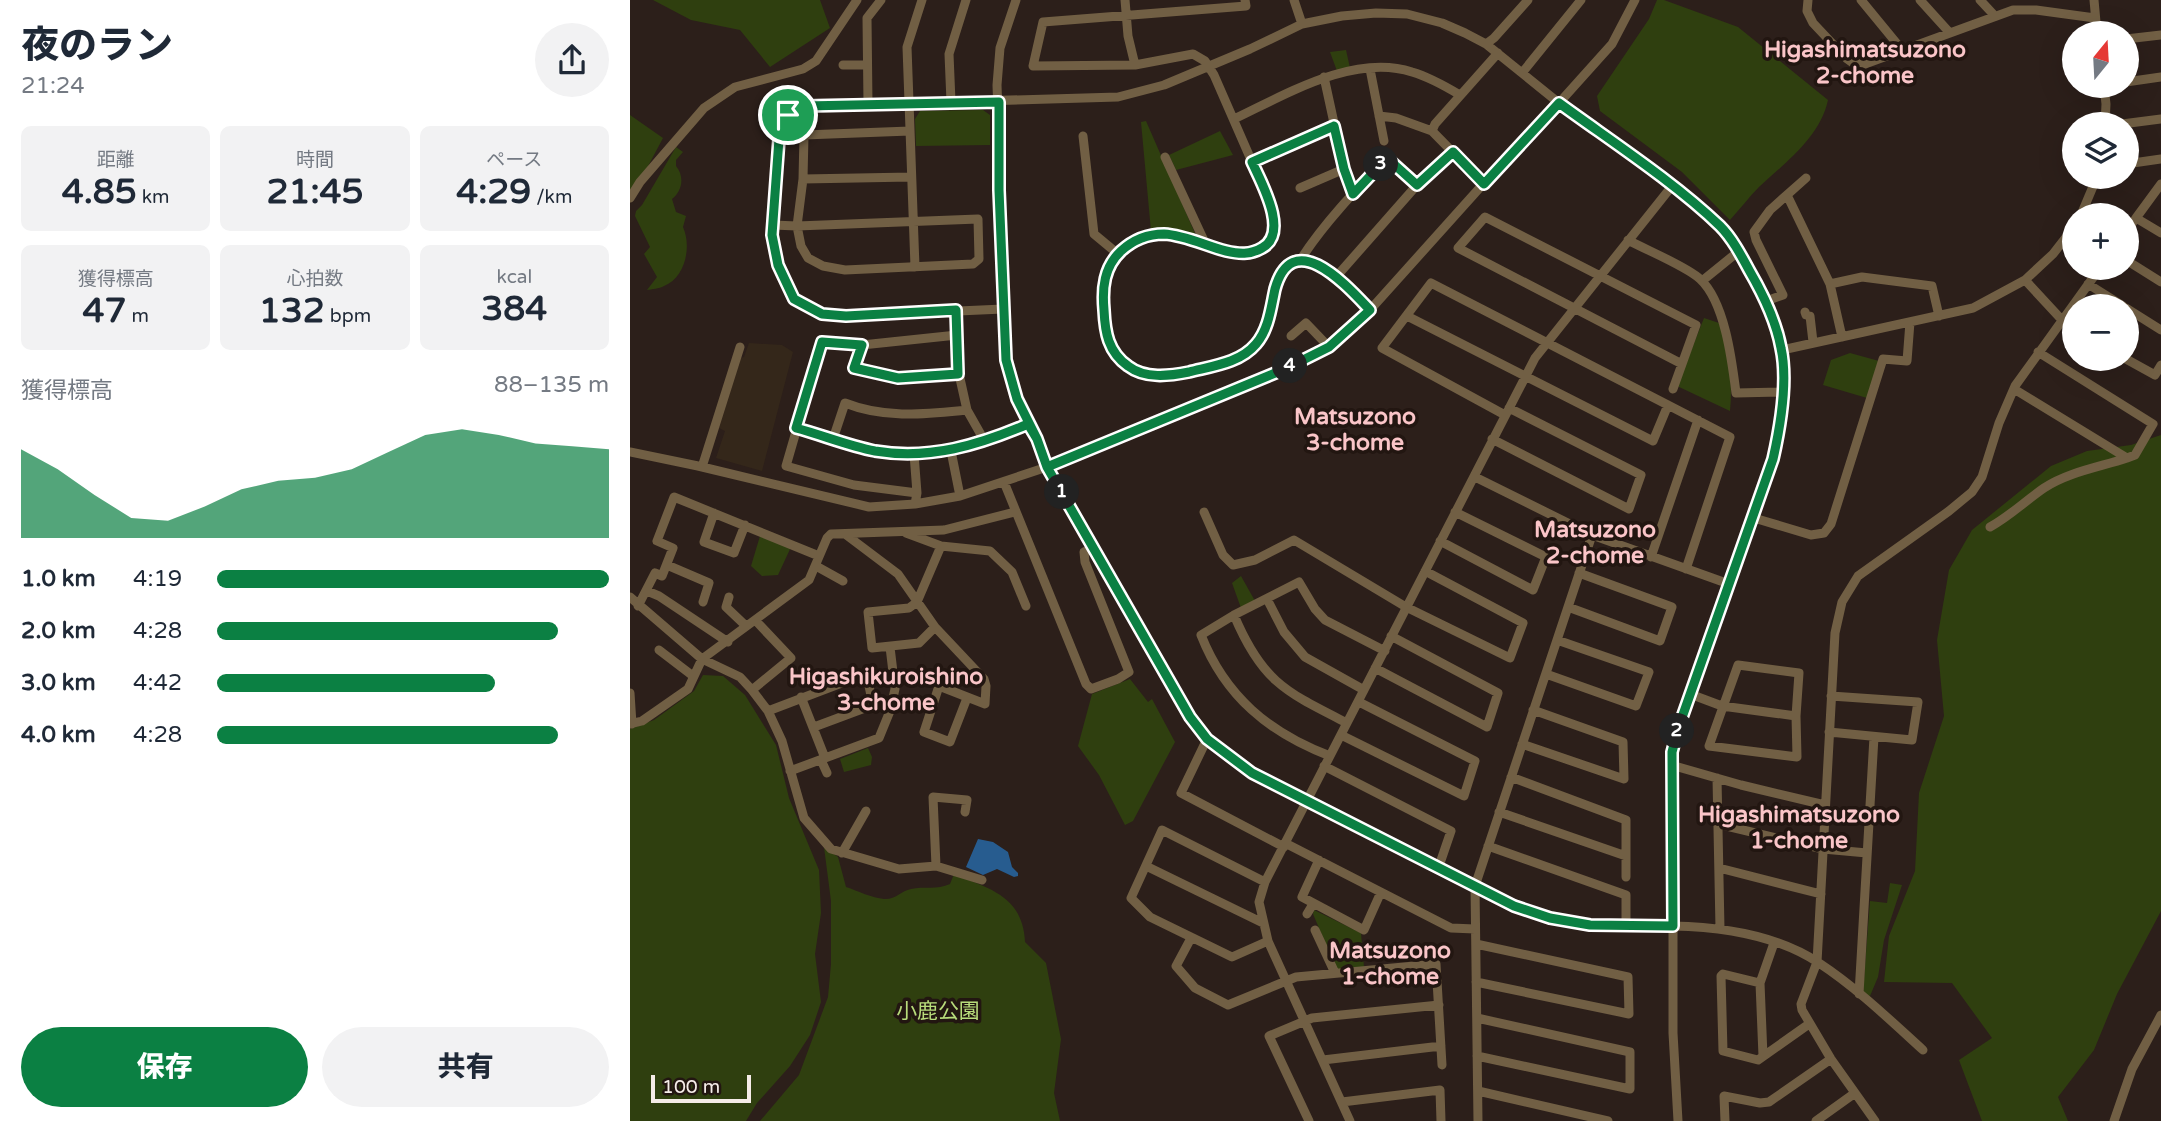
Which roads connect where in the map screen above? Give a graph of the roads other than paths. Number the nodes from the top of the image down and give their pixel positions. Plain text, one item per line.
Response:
1 (857, 0) edge
2 (881, 0) edge
3 (922, 0) edge
4 (966, 0) edge
5 (1016, 0) edge
6 (1125, 0) edge
7 (1245, 0) edge
8 (1294, 0) edge
9 (1528, 0) edge
10 (1581, 0) edge
11 (1635, 0) edge
12 (1808, 0) edge
13 (1861, 0) edge
14 (1920, 0) edge
15 (1980, 0) edge
16 (2094, 0) edge
17 (2036, 5) edge
18 (1994, 15) junction
19 (1126, 17) junction
20 (2095, 18) junction
21 (2095, 21) edge
22 (1302, 24) junction
23 (1950, 32) junction
24 (2161, 35) edge
25 (2139, 38) edge
26 (1486, 44) junction
27 (1903, 51) junction
28 (1498, 53) junction
29 (843, 65) dead end
30 (867, 65) junction
31 (1135, 65) junction
32 (1208, 65) junction
33 (1370, 69) junction
34 (1521, 72) junction
35 (1324, 77) junction
36 (2161, 77) edge
37 (2139, 80) edge
38 (1460, 95) junction
39 (951, 102) junction
40 (999, 102) junction
41 (1559, 103) junction
42 (868, 104) junction
43 (909, 104) junction
44 (1379, 116) junction
45 (1234, 119) junction
46 (2161, 119) edge
47 (2139, 122) edge
48 (1334, 126) junction
49 (910, 131) junction
50 (1432, 131) junction
51 (1083, 136) dead end
52 (1384, 141) dead end
53 (1453, 152) junction
54 (1165, 156) dead end
55 (2161, 159) edge
56 (1252, 162) junction
57 (2139, 162) edge
58 (1344, 169) junction
59 (911, 177) junction
60 (1806, 178) dead end
61 (803, 179) junction
62 (1484, 184) junction
63 (2161, 184) edge
64 (1417, 185) junction
65 (1672, 186) junction
66 (1300, 188) dead end
67 (1353, 194) junction
68 (1787, 195) junction
69 (630, 198) edge
70 (2139, 214) edge
71 (2139, 220) edge
72 (912, 221) junction
73 (773, 225) junction
74 (797, 226) junction
75 (2161, 233) edge
76 (1628, 240) junction
77 (2062, 242) edge
78 (1206, 245) junction
79 (1739, 251) junction
80 (1118, 254) junction
81 (1299, 262) junction
82 (915, 267) junction
83 (2139, 268) edge
84 (1600, 274) junction
85 (1336, 277) junction
86 (2025, 280) junction
87 (2091, 280) edge
88 (1702, 281) junction
89 (2161, 282) edge
90 (1830, 284) junction
91 (2088, 284) junction
92 (2081, 294) edge
93 (2104, 294) edge
94 (1766, 300) junction
95 (1003, 309) junction
96 (1573, 309) junction
97 (956, 310) junction
98 (1370, 310) junction
99 (1805, 312) dead end
100 (1407, 316) junction
101 (1938, 316) junction
102 (2139, 316) edge
103 (2062, 320) joint
104 (1910, 322) junction
105 (2161, 330) edge
106 (957, 335) junction
107 (1291, 336) dead end
108 (1842, 337) junction
109 (1813, 342) junction
110 (1548, 343) junction
111 (862, 345) junction
112 (740, 347) dead end
113 (1329, 347) junction
114 (1782, 350) junction
115 (2038, 352) junction
116 (1682, 363) junction
117 (2161, 365) edge
118 (2139, 366) edge
119 (958, 374) junction
120 (1525, 376) junction
121 (1673, 389) dead end
122 (2014, 389) junction
123 (1782, 392) junction
124 (1668, 405) junction
125 (967, 410) junction
126 (1507, 412) junction
127 (1698, 420) junction
128 (1028, 424) junction
129 (796, 428) junction
130 (833, 439) junction
131 (1492, 439) junction
132 (984, 440) junction
133 (951, 451) junction
134 (630, 452) edge
135 (914, 454) junction
136 (2127, 458) junction
137 (702, 467) junction
138 (1047, 467) junction
139 (1475, 477) junction
140 (1004, 482) junction
141 (960, 496) junction
142 (916, 498) junction
143 (1015, 512) junction
144 (1204, 512) dead end
145 (1455, 512) junction
146 (714, 513) junction
147 (1754, 518) junction
148 (745, 525) junction
149 (1990, 527) dead end
150 (905, 532) junction
151 (845, 534) junction
152 (1592, 535) junction
153 (1440, 541) junction
154 (941, 546) junction
155 (1094, 548) junction
156 (820, 556) junction
157 (1651, 557) junction
158 (667, 565) junction
159 (816, 566) junction
160 (1686, 569) junction
161 (1425, 571) junction
162 (1579, 573) junction
163 (843, 581) dead end
164 (1729, 584) junction
165 (647, 591) junction
166 (630, 597) edge
167 (729, 597) dead end
168 (1267, 599) junction
169 (703, 602) dead end
170 (916, 602) junction
171 (638, 606) junction
172 (1026, 606) dead end
173 (1406, 607) junction
174 (1568, 607) junction
175 (1234, 615) junction
176 (756, 621) junction
177 (746, 626) junction
178 (935, 627) junction
179 (1391, 636) junction
180 (1557, 640) junction
181 (727, 642) junction
182 (890, 647) junction
183 (659, 650) dead end
184 (1385, 651) junction
185 (702, 659) junction
186 (1376, 668) junction
187 (946, 674) dead end
188 (1546, 674) junction
189 (693, 676) junction
190 (942, 687) junction
191 (752, 690) junction
192 (1364, 690) junction
193 (630, 693) edge
194 (1690, 694) junction
195 (1831, 696) junction
196 (801, 697) junction
197 (967, 698) junction
198 (1359, 702) junction
199 (1721, 706) junction
200 (1533, 710) junction
201 (768, 711) junction
202 (1796, 716) junction
203 (1347, 723) junction
204 (631, 724) edge
205 (814, 727) junction
206 (1829, 732) junction
207 (1341, 735) junction
208 (1874, 737) junction
209 (1207, 739) junction
210 (1522, 744) junction
211 (1330, 756) junction
212 (823, 759) junction
213 (1671, 765) junction
214 (1324, 766) junction
215 (790, 771) junction
216 (827, 773) dead end
217 (1511, 777) junction
218 (1717, 778) junction
219 (1306, 800) junction
220 (1825, 804) junction
221 (866, 811) dead end
222 (965, 811) dead end
223 (1499, 812) junction
224 (1718, 824) junction
225 (1285, 845) junction
226 (1488, 846) junction
227 (1823, 849) junction
228 (842, 853) junction
229 (1867, 853) junction
230 (1626, 856) junction
231 (1319, 860) junction
232 (936, 866) junction
233 (1146, 866) junction
234 (1719, 868) junction
235 (1438, 869) junction
236 (1626, 877) dead end
237 (982, 880) dead end
238 (1265, 882) junction
239 (1475, 886) junction
240 (1381, 892) junction
241 (1821, 894) junction
242 (1313, 904) junction
243 (1307, 915) dead end
244 (1263, 923) junction
245 (1673, 926) junction
246 (1626, 927) junction
247 (1475, 929) junction
248 (1720, 929) junction
249 (1315, 930) dead end
250 (1191, 938) junction
251 (1268, 941) junction
252 (1774, 943) junction
253 (1476, 944) junction
254 (1817, 962) junction
255 (1335, 973) junction
256 (1287, 980) junction
257 (1476, 982) junction
258 (1760, 983) junction
259 (1859, 994) junction
260 (1439, 1005) junction
261 (2161, 1015) edge
262 (1477, 1018) junction
263 (1305, 1021) junction
264 (1810, 1024) junction
265 (1441, 1046) junction
266 (1923, 1050) dead end
267 (1477, 1056) junction
268 (1763, 1056) junction
269 (1323, 1059) junction
270 (1831, 1059) junction
271 (1442, 1065) dead end
272 (1478, 1091) junction
273 (1855, 1093) junction
274 (1342, 1102) junction
275 (1309, 1121) edge
276 (1350, 1121) edge
277 (1441, 1121) edge
278 (1478, 1121) edge
279 (1608, 1121) edge
280 (1678, 1121) edge
281 (1725, 1121) edge
282 (1816, 1121) edge
283 (1875, 1121) edge
284 (2115, 1121) edge

1 - 69 street
2 - 30 street
3 - 43 street
4 - 39 street
5 - 40 street
6 - 19 street
7 - 19 street
8 - 22 street
9 - 26 street
10 - 34 street
11 - 41 street
12 - 27 street
13 - 27 street
14 - 23 street
15 - 18 street
16 - 20 street
17 - 18 street
17 - 20 street
18 - 23 street
19 - 31 street
19 - 31 street
20 - 21 street
22 - 26 street
22 - 32 street
23 - 27 street
24 - 25 street
26 - 28 street
28 - 34 street
28 - 38 street
29 - 30 street
30 - 42 street
31 - 32 street
32 - 40 street
32 - 45 street
33 - 35 street
33 - 38 street
33 - 44 street
34 - 41 street
35 - 45 street
35 - 48 street
36 - 37 street
38 - 50 street
39 - 40 street
39 - 43 street
40 - 95 street
41 - 62 street
41 - 65 street
42 - 43 street
42 - 73 street
43 - 49 street
44 - 50 street
44 - 52 street
45 - 56 street
46 - 47 street
48 - 56 street
48 - 58 street
49 - 59 street
49 - 61 street
50 - 53 street
51 - 80 street
53 - 62 street
53 - 64 street
54 - 78 street
55 - 57 street
56 - 78 street
58 - 66 street
58 - 67 street
59 - 61 street
59 - 72 street
60 - 68 street
61 - 74 street
62 - 98 street
63 - 70 street
64 - 67 street
64 - 85 street
65 - 76 street
65 - 79 street
67 - 81 street
68 - 90 street
68 - 94 street
71 - 75 street
72 - 74 street
72 - 82 street
72 - 82 street
73 - 74 street
73 - 97 street
74 - 82 street
76 - 84 street
76 - 88 street
77 - 86 street
78 - 80 street
79 - 88 street
79 - 94 street
80 - 81 street
81 - 85 street
83 - 89 street
84 - 96 street
84 - 96 street
84 - 116 street
85 - 98 street
86 - 101 street
86 - 103 street
87 - 91 street
88 - 123 street
90 - 101 street
90 - 108 street
91 - 92 street
91 - 93 street
94 - 114 street
95 - 97 street
95 - 128 street
96 - 110 street
96 - 116 street
97 - 106 street
98 - 113 street
99 - 109 street
100 - 110 street
100 - 120 street
100 - 126 street
101 - 104 street
102 - 105 street
103 - 115 street
104 - 108 street
104 - 147 street
106 - 111 street
106 - 119 street
107 - 113 street
108 - 109 street
109 - 114 street
110 - 120 street
110 - 124 street
111 - 119 street
111 - 129 street
112 - 137 street
113 - 138 street
114 - 123 street
115 - 122 street
115 - 136 street
116 - 121 street
117 - 118 street
119 - 125 street
120 - 124 street
120 - 126 street
122 - 136 street
122 - 195 street
123 - 147 street
124 - 127 street
125 - 130 street
125 - 132 street
126 - 131 street
126 - 131 street
127 - 157 street
127 - 160 street
128 - 132 street
128 - 138 street
129 - 130 street
129 - 142 street
130 - 135 street
131 - 139 street
132 - 133 street
133 - 135 street
133 - 141 street
134 - 137 street
135 - 142 street
136 - 149 street
137 - 142 street
138 - 140 street
138 - 155 street
139 - 145 street
139 - 152 street
140 - 141 street
140 - 143 street
141 - 142 street
143 - 150 street
143 - 155 street
144 - 173 street
145 - 153 street
145 - 153 street
146 - 148 street
146 - 148 street
146 - 158 street
147 - 164 street
148 - 156 street
150 - 151 street
150 - 154 street
151 - 156 street
151 - 170 street
152 - 157 street
152 - 162 street
153 - 161 street
154 - 170 street
154 - 172 street
155 - 209 street
156 - 159 street
157 - 160 street
158 - 165 street
158 - 169 street
159 - 163 street
159 - 176 street
160 - 164 street
161 - 173 street
161 - 173 street
162 - 174 street
162 - 174 street
164 - 194 street
165 - 171 street
165 - 181 street
166 - 171 street
167 - 177 street
168 - 175 street
168 - 184 street
168 - 192 street
170 - 178 street
170 - 182 street
171 - 185 street
173 - 179 street
174 - 180 street
175 - 203 street
175 - 211 street
176 - 177 street
176 - 191 street
177 - 181 street
178 - 182 street
178 - 197 street
179 - 184 street
179 - 186 street
180 - 188 street
180 - 188 street
181 - 185 street
182 - 212 street
183 - 189 street
184 - 186 street
185 - 189 street
185 - 191 street
186 - 192 street
187 - 190 street
188 - 200 street
189 - 204 street
190 - 197 street
190 - 197 street
191 - 201 street
192 - 198 street
193 - 204 street
194 - 199 street
194 - 213 street
195 - 206 street
195 - 208 street
196 - 201 street
196 - 205 street
196 - 205 street
198 - 203 street
198 - 207 street
199 - 202 street
199 - 202 street
199 - 202 street
200 - 210 street
200 - 210 street
201 - 215 street
203 - 207 street
205 - 212 street
206 - 208 street
206 - 220 street
207 - 211 street
208 - 229 street
209 - 219 street
209 - 225 street
210 - 217 street
211 - 214 street
212 - 215 street
212 - 216 street
213 - 218 street
213 - 245 street
214 - 219 street
214 - 235 street
215 - 228 street
217 - 223 street
217 - 230 street
218 - 220 street
218 - 224 street
219 - 225 street
219 - 235 street
220 - 227 street
221 - 228 street
222 - 232 street
223 - 226 street
223 - 230 street
224 - 227 street
224 - 234 street
225 - 231 street
225 - 238 street
226 - 239 street
226 - 246 street
227 - 229 street
227 - 241 street
228 - 232 street
229 - 259 street
230 - 236 street
231 - 240 street
231 - 242 street
232 - 237 street
233 - 238 street
233 - 244 street
233 - 250 street
234 - 241 street
234 - 248 street
235 - 239 street
238 - 244 street
239 - 246 street
239 - 247 street
240 - 242 street
240 - 247 street
241 - 254 street
242 - 243 street
244 - 251 street
245 - 246 street
245 - 248 street
245 - 280 street
247 - 253 street
248 - 252 street
249 - 255 street
250 - 251 street
250 - 256 street
251 - 256 street
252 - 254 street
252 - 258 street
253 - 257 street
253 - 257 street
254 - 259 street
254 - 264 street
255 - 256 street
255 - 260 street
256 - 263 street
257 - 262 street
258 - 268 street
258 - 268 street
259 - 266 street
260 - 263 street
260 - 265 street
261 - 284 street
262 - 267 street
262 - 267 street
263 - 269 street
263 - 275 street
264 - 268 street
264 - 270 street
265 - 269 street
265 - 271 street
267 - 272 street
269 - 274 street
270 - 273 street
270 - 281 street
272 - 278 street
272 - 279 street
273 - 282 street
273 - 283 street
274 - 276 street
274 - 277 street

